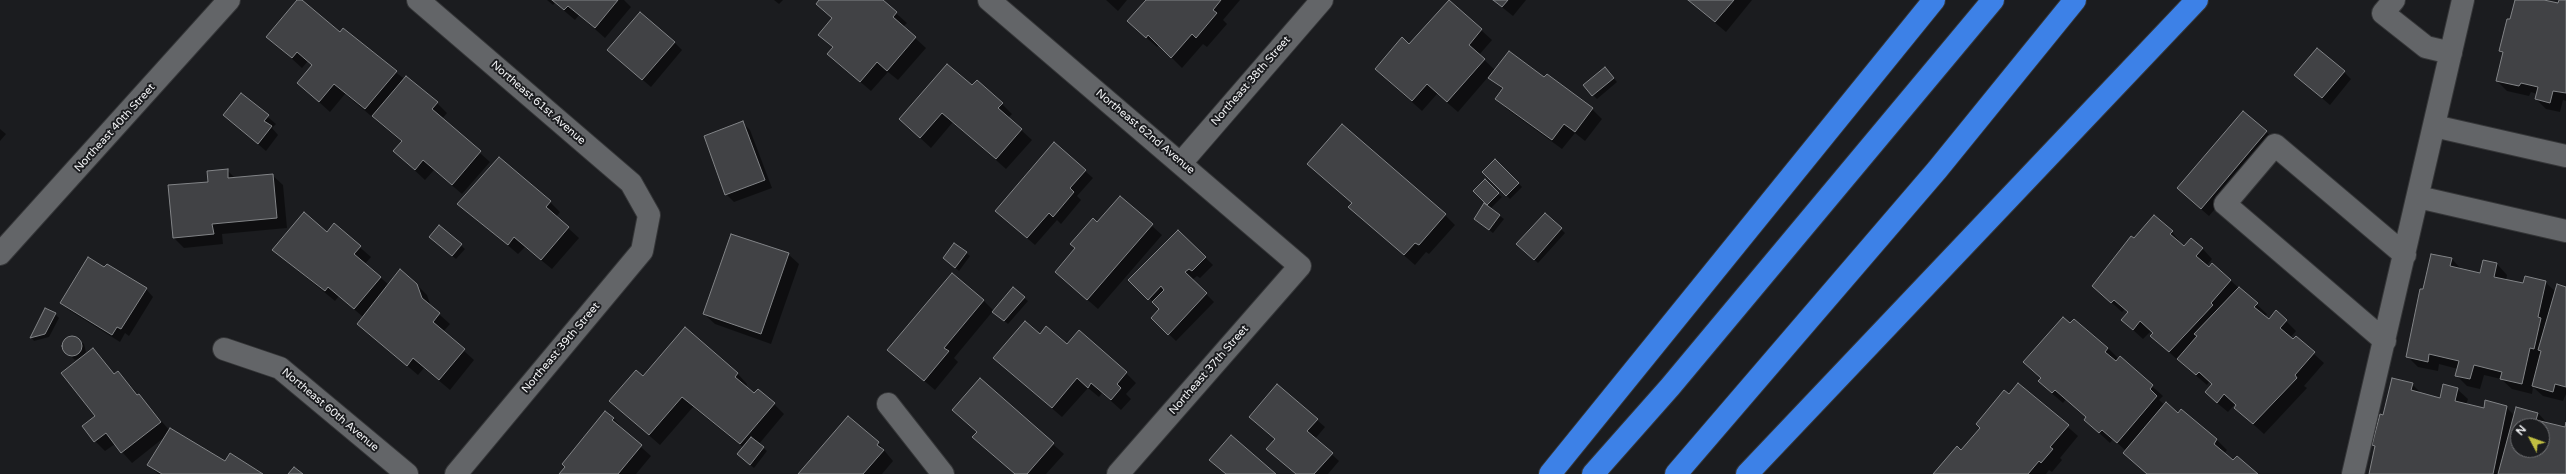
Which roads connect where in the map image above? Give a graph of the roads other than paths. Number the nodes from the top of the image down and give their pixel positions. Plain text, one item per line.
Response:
1 (229, 0) edge
2 (418, 0) edge
3 (989, 0) edge
4 (1322, 0) edge
5 (1934, 0) edge
6 (1993, 0) edge
7 (2075, 0) edge
8 (2196, 0) edge
9 (2394, 0) edge
10 (2463, 0) edge
11 (2451, 53) junction
12 (2434, 126) junction
13 (2566, 156) edge
14 (1181, 163) junction
15 (2418, 197) junction
16 (649, 215) joint
17 (2566, 231) edge
18 (0, 254) edge
19 (2405, 255) junction
20 (1300, 266) joint
21 (2385, 341) junction
22 (224, 349) dead end
23 (888, 404) dead end
24 (407, 474) edge
25 (456, 474) edge
26 (943, 474) edge
27 (1118, 474) edge
28 (1550, 474) edge
29 (1593, 474) edge
30 (1676, 474) edge
31 (1747, 474) edge
32 (2353, 474) edge

1 - 18 street, Northeast 40th Street
2 - 16 street, Northeast 61st Avenue
3 - 14 street, Northeast 62nd Avenue
4 - 14 street, Northeast 38th Street
5 - 28 highway
6 - 29 highway
7 - 30 highway
8 - 31 highway
9 - 11 street
10 - 11 street
11 - 12 street
12 - 13 street
12 - 15 street
14 - 20 street, Northeast 62nd Avenue
15 - 17 street
15 - 19 street
16 - 25 street, Northeast 39th Street
19 - 21 street
19 - 21 street
20 - 27 street, Northeast 37th Street
21 - 32 street
22 - 24 street, Northeast 60th Avenue
23 - 26 street

